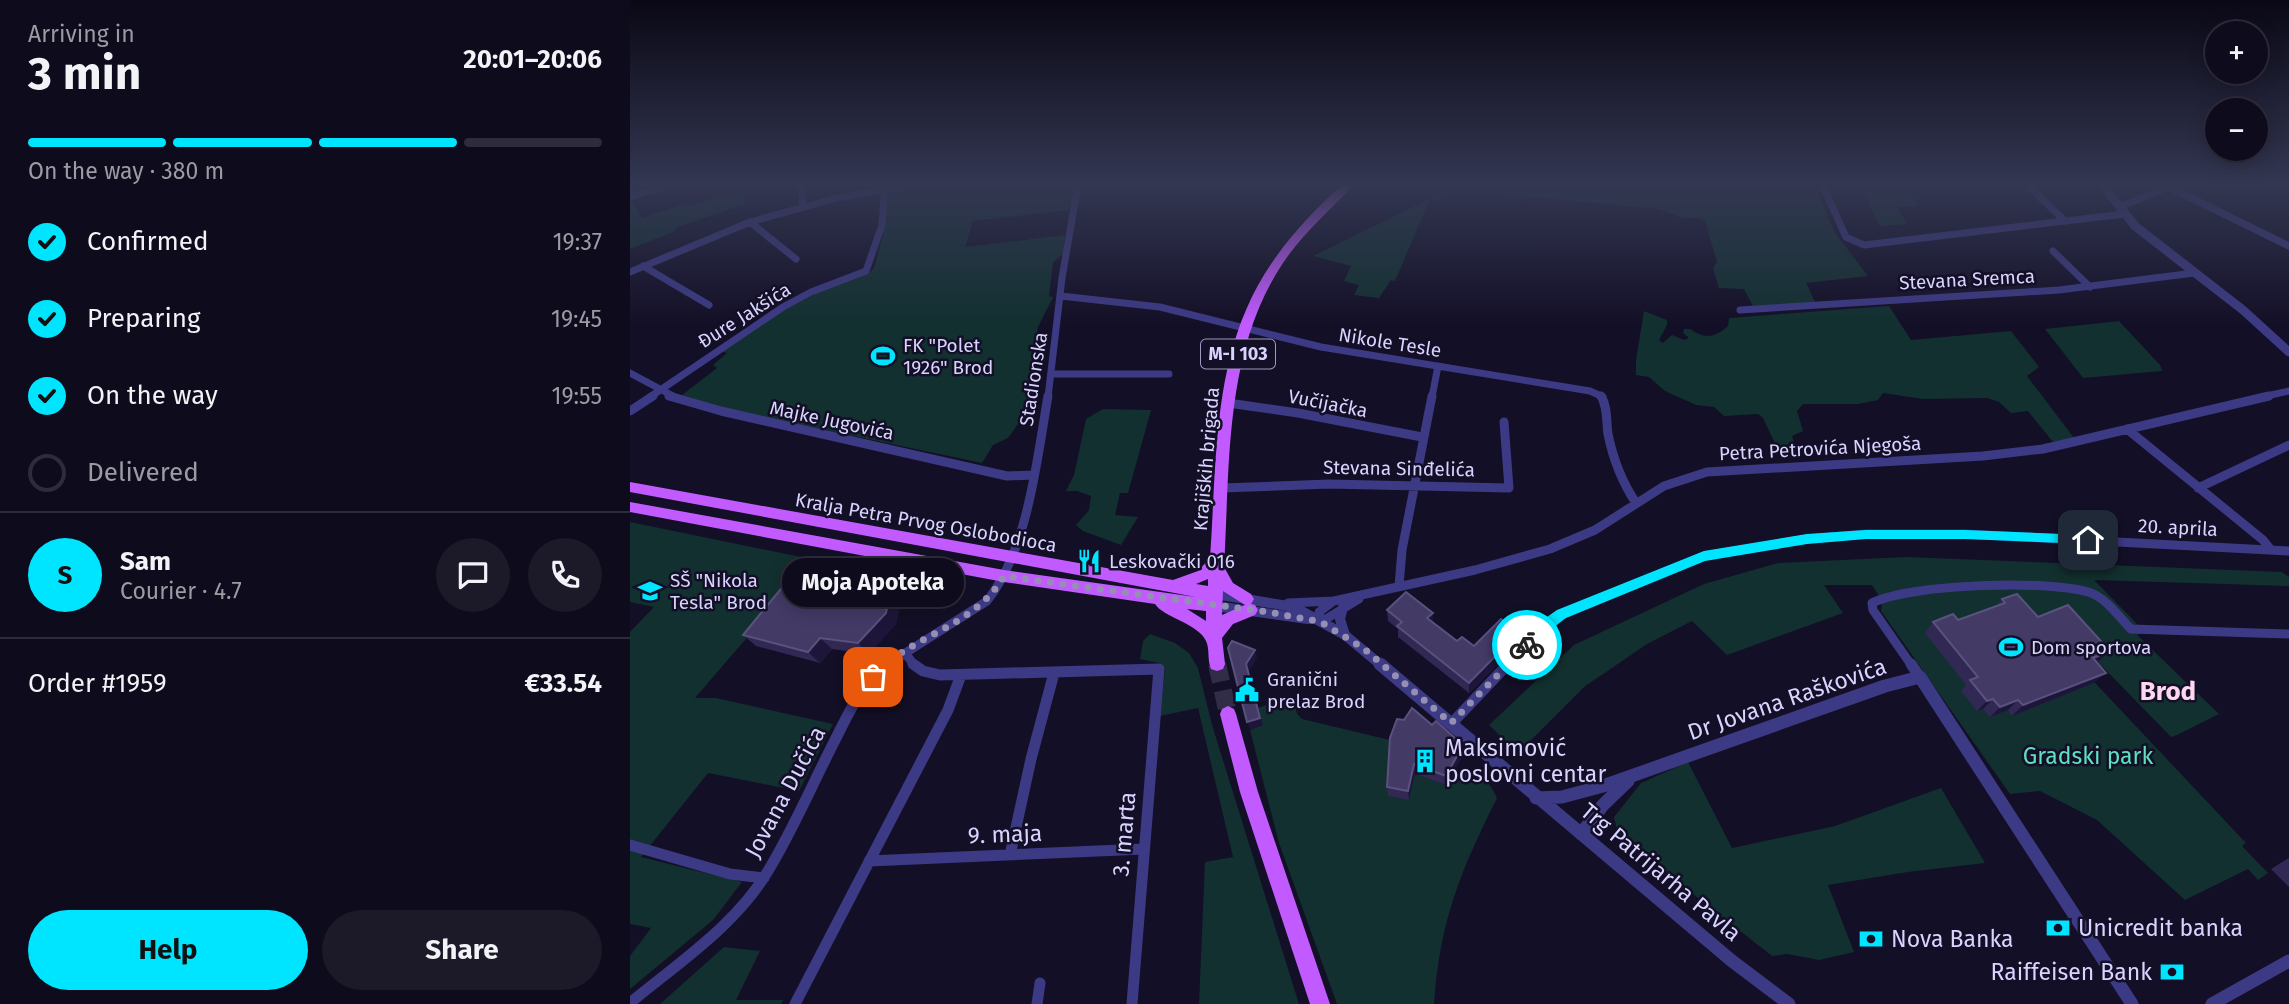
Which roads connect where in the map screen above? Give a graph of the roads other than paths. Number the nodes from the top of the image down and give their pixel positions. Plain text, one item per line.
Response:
1 (728, 231) edge
2 (761, 231) edge
3 (881, 231) edge
4 (1071, 231) edge
5 (1303, 231) edge
6 (1843, 231) edge
7 (1982, 231) edge
8 (2142, 231) edge
9 (2258, 231) edge
10 (2289, 246) edge
11 (2053, 251) dead end
12 (796, 259) dead end
13 (643, 266) junction
14 (630, 272) edge
15 (2194, 273) junction
16 (2090, 287) junction
17 (1061, 296) junction
18 (709, 305) dead end
19 (1740, 310) dead end
20 (1245, 328) junction
21 (2289, 352) edge
22 (1438, 366) junction
23 (630, 373) edge
24 (1052, 374) junction
25 (1169, 374) dead end
26 (660, 390) junction
27 (2289, 391) edge
28 (1228, 403) junction
29 (630, 411) edge
30 (1504, 422) dead end
31 (2127, 429) junction
32 (1422, 437) junction
33 (2289, 445) edge
34 (1034, 475) junction
35 (1414, 485) junction
36 (630, 487) edge
37 (1222, 488) junction
38 (2199, 488) junction
39 (1636, 503) junction
40 (630, 507) edge
41 (2271, 550) junction
42 (2289, 551) edge
43 (1013, 558) junction
44 (1217, 560) junction
45 (1004, 576) junction
46 (1399, 586) junction
47 (1170, 587) junction
48 (1135, 594) junction
49 (1215, 600) junction
50 (1277, 603) junction
51 (1248, 604) junction
52 (1338, 604) junction
53 (1321, 622) junction
54 (2289, 634) edge
55 (1345, 635) junction
56 (1214, 637) junction
57 (905, 653) junction
58 (1217, 664) tunnel mouth
59 (1054, 673) junction
60 (961, 675) junction
61 (1920, 677) junction
62 (1228, 714) tunnel mouth
63 (1451, 723) junction
64 (1633, 776) junction
65 (1536, 798) junction
66 (1581, 834) junction
67 (630, 845) edge
68 (1143, 849) junction
69 (1010, 855) junction
70 (869, 861) junction
71 (764, 878) junction
72 (2289, 961) edge
73 (1040, 983) dead end
74 (1776, 999) edge
75 (630, 1003) edge
76 (795, 1004) edge
77 (1037, 1004) edge
78 (1132, 1004) edge
79 (1320, 1004) edge
80 (1789, 1004) edge
81 (2132, 1004) edge
82 (2212, 1004) edge

1 - 13 street
2 - 12 street
3 - 26 street, Đure Jakšića
4 - 17 street, Stadionska
5 - 20 main road, Krajiških brigada / M-I 103
6 - 7 street
8 - 15 street
9 - 10 street
11 - 16 street
13 - 14 street
13 - 18 street
15 - 16 street, Stevana Sremca
15 - 21 street
16 - 19 street, Stevana Sremca
17 - 20 street, Nikole Tesle
17 - 24 street, Stadionska
20 - 22 street, Nikole Tesle
20 - 28 main road, Krajiških brigada / M-I 103
22 - 32 street
22 - 39 street, Nikole Tesle
23 - 26 street, Majke Jugovića
24 - 25 street
24 - 34 street, Stadionska
26 - 29 street, Đure Jakšića
26 - 34 street, Majke Jugovića
27 - 31 street, Petra Petrovića Njegoša
28 - 32 street, Vučijačka
28 - 37 main road, Krajiških brigada / M-I 103
30 - 35 street, Stevana Sinđelića
31 - 38 street
31 - 39 street, Petra Petrovića Njegoša
32 - 35 street
33 - 38 street
34 - 43 street, Stadionska
35 - 37 street, Stevana Sinđelića
35 - 46 street
36 - 43 main road, Kralja Petra Prvog Oslobodioca
37 - 44 main road, Krajiških brigada / M-I 103
38 - 41 street
39 - 46 street, Petra Petrovića Njegoša
40 - 45 main road, Kralja Petra Prvog Oslobodioca
41 - 42 street, 20. aprila
41 - 63 street, 20. aprila
43 - 45 street, Stadionska
43 - 47 main road, Kralja Petra Prvog Oslobodioca
44 - 47 main road
44 - 49 main road, Krajiških brigada / M-I 103
44 - 51 main road
45 - 48 main road, Kralja Petra Prvog Oslobodioca
45 - 57 street, Jovana Dučića
46 - 52 street, Petra Petrovića Njegoša
47 - 49 main road, Kralja Petra Prvog Oslobodioca
48 - 49 main road, Kralja Petra Prvog Oslobodioca
48 - 56 main road
49 - 51 street, Petra Petrovića Njegoša
49 - 56 main road, M-I 103
50 - 51 street, Petra Petrovića Njegoša
50 - 52 street, Petra Petrovića Njegoša
50 - 53 street, Petra Petrovića Njegoša
51 - 53 street, Petra Petrovića Njegoša
51 - 56 main road
52 - 53 street, Petra Petrovića Njegoša
52 - 55 street
53 - 55 street, Trg Patrijarha Pavla
54 - 61 street
55 - 63 street, Trg Patrijarha Pavla
56 - 58 main road, M-I 103
57 - 60 street
57 - 71 street, Jovana Dučića
59 - 60 street
59 - 68 street, 3. marta
59 - 69 street
60 - 70 street
61 - 64 street, Dr Jovana Raškovića
61 - 81 street
62 - 79 main road
63 - 65 street, Trg Patrijarha Pavla
64 - 65 street, Dr Jovana Raškovića
64 - 66 street
65 - 66 street, Trg Patrijarha Pavla
66 - 74 street, Trg Patrijarha Pavla
67 - 71 street
68 - 69 street, 9. maja
68 - 78 street, 3. marta
69 - 70 street, 9. maja
70 - 76 street
71 - 75 street, Jovana Dučića
72 - 82 street
73 - 77 street
74 - 80 street, Trg Patrijarha Pavla

